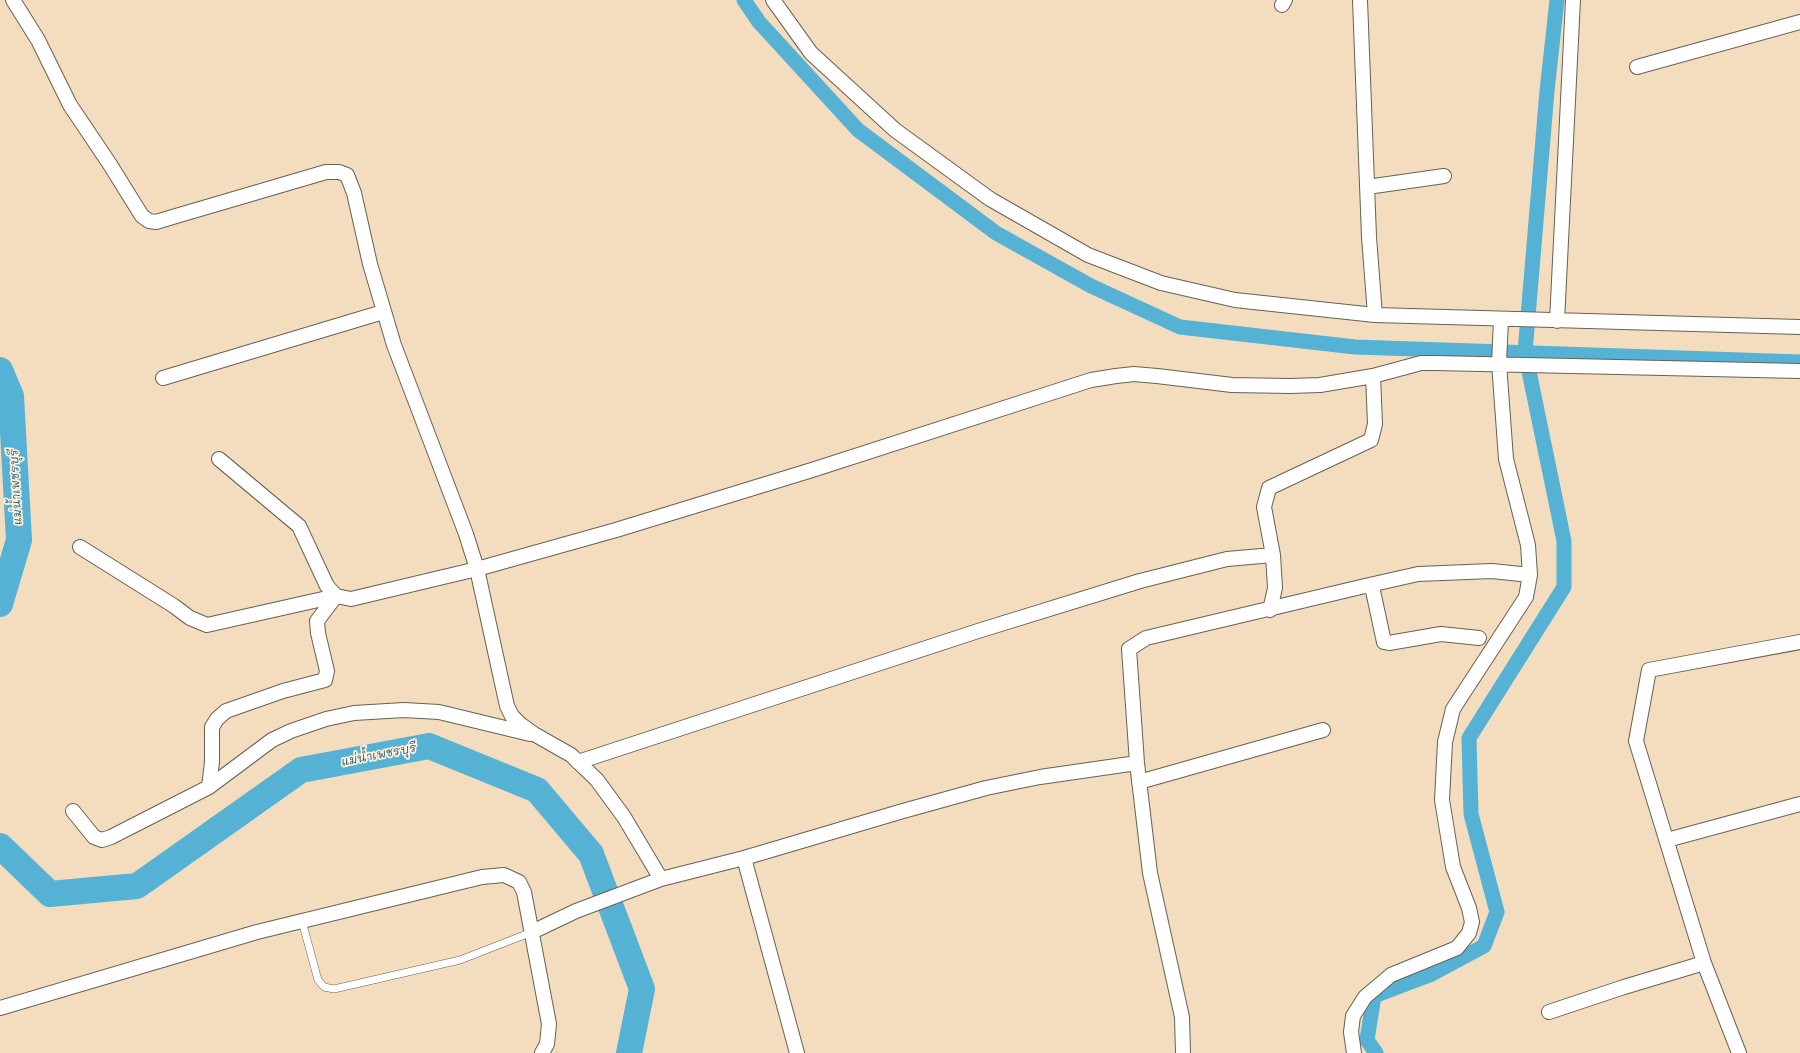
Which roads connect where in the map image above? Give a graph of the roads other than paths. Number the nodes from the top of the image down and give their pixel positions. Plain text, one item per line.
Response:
1 (13, 0) edge
2 (773, 0) edge
3 (1360, 0) edge
4 (1573, 0) edge
5 (1800, 22) edge
6 (1637, 67) dead end
7 (1444, 176) dead end
8 (1367, 187) junction
9 (383, 312) junction
10 (1375, 315) junction
11 (1507, 320) junction
12 (1553, 321) junction
13 (1800, 327) edge
14 (1506, 363) junction
15 (1800, 372) edge
16 (1373, 376) junction
17 (163, 378) dead end
18 (219, 459) dead end
19 (80, 547) dead end
20 (1273, 555) junction
21 (477, 569) junction
22 (1530, 575) junction
23 (1365, 586) junction
24 (336, 596) junction
25 (1270, 610) junction
26 (1480, 638) dead end
27 (1800, 642) edge
28 (1323, 730) dead end
29 (534, 734) junction
30 (578, 762) junction
31 (1137, 763) junction
32 (1139, 782) junction
33 (209, 787) junction
34 (1800, 804) edge
35 (73, 811) dead end
36 (1667, 840) junction
37 (744, 858) junction
38 (661, 880) junction
39 (302, 921) junction
40 (532, 932) junction
41 (1704, 963) junction
42 (0, 1008) edge
43 (1549, 1012) dead end
44 (542, 1053) edge
45 (797, 1053) edge
46 (1184, 1053) edge
47 (1354, 1053) edge
48 (1739, 1053) edge

1 - 9 street
2 - 10 street
3 - 8 street
4 - 12 street
5 - 6 street
7 - 8 street
8 - 10 street
9 - 17 street
9 - 21 street
10 - 11 street
11 - 12 street
11 - 14 street
12 - 13 street
14 - 15 street
14 - 16 street
14 - 22 street
16 - 20 street
16 - 21 street
18 - 24 street
19 - 24 street
20 - 25 street
20 - 30 street
21 - 24 street
21 - 29 street
22 - 23 street
22 - 47 street
23 - 25 street
23 - 26 street
24 - 33 street
25 - 31 street
27 - 36 street
28 - 32 street
29 - 30 street
29 - 33 street
30 - 38 street
31 - 32 street
31 - 37 street
32 - 46 street
33 - 35 street
34 - 36 street
36 - 41 street
37 - 38 street
37 - 45 street
38 - 40 street
39 - 40 street
39 - 40 lane
39 - 42 street
40 - 44 street
41 - 43 street
41 - 48 street

